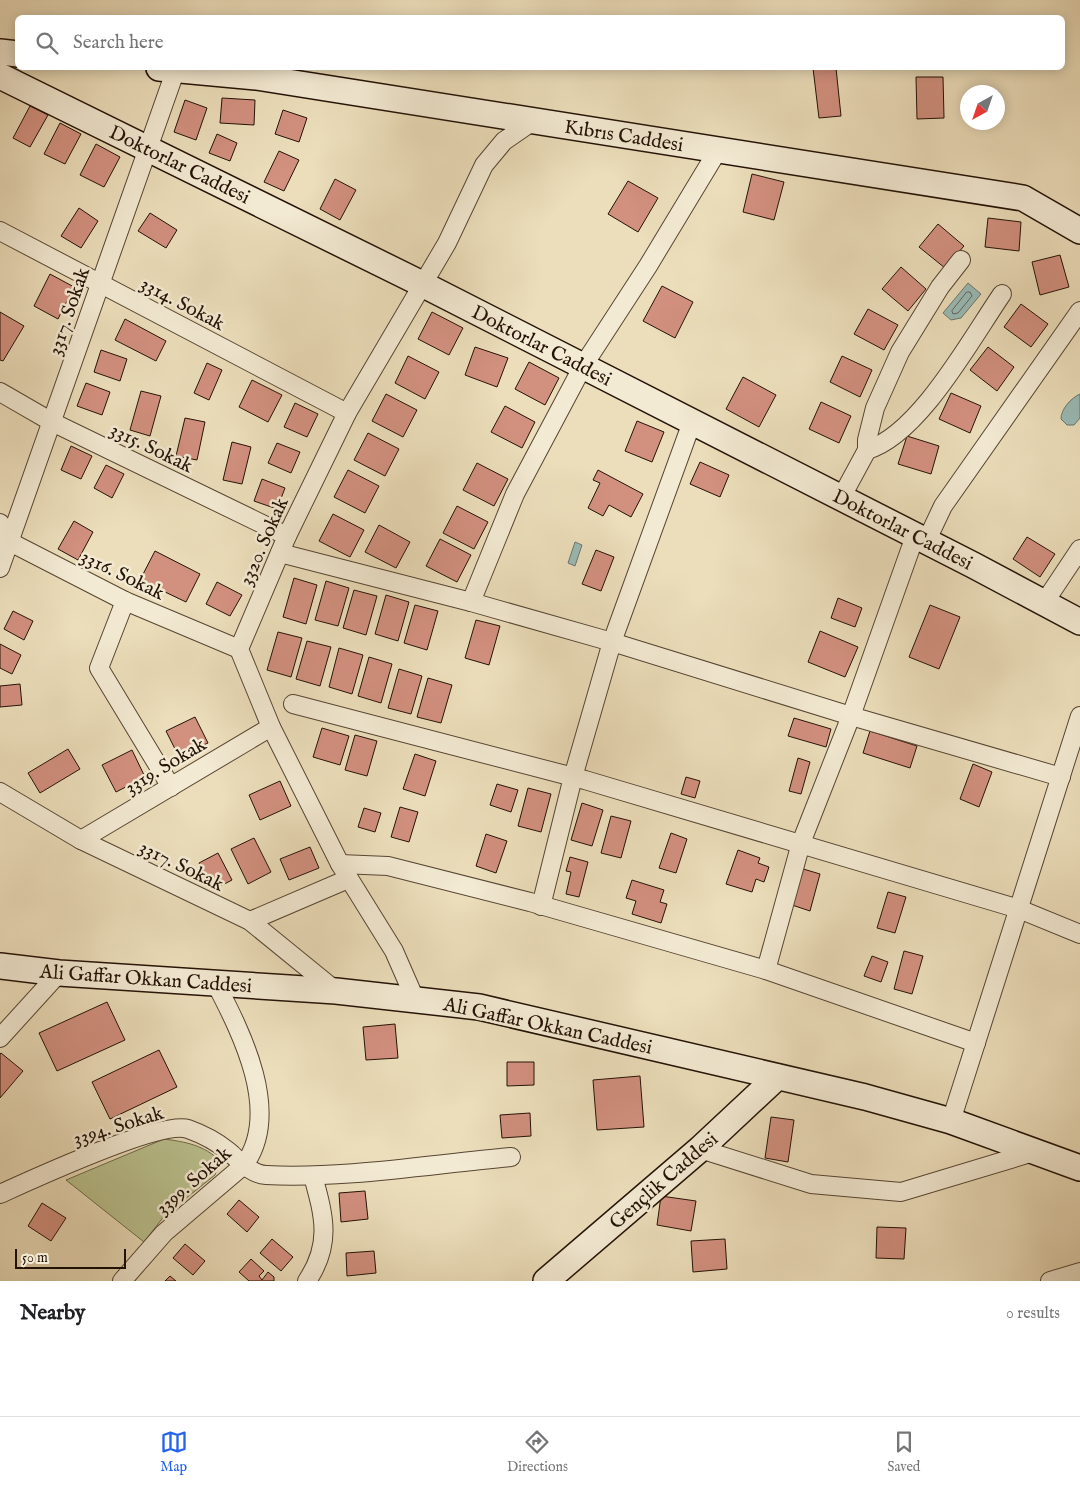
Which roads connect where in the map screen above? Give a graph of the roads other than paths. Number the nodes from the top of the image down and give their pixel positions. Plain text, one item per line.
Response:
1 (0, 52) edge
2 (15, 54) edge
3 (167, 70) edge
4 (188, 70) edge
5 (0, 76) edge
6 (533, 121) junction
7 (148, 147) junction
8 (718, 150) junction
9 (0, 230) edge
10 (1080, 231) edge
11 (961, 260) dead end
12 (100, 284) junction
13 (422, 284) junction
14 (1002, 294) dead end
15 (1080, 311) edge
16 (583, 366) junction
17 (0, 392) edge
18 (347, 413) junction
19 (52, 422) junction
20 (692, 422) junction
21 (867, 450) junction
22 (841, 498) junction
23 (0, 523) edge
24 (287, 536) junction
25 (920, 538) junction
26 (10, 542) junction
27 (1080, 549) edge
28 (280, 553) junction
29 (0, 568) edge
30 (126, 601) junction
31 (471, 602) junction
32 (1044, 603) junction
33 (1080, 622) edge
34 (612, 642) junction
35 (239, 649) junction
36 (293, 704) dead end
37 (850, 716) junction
38 (1080, 716) edge
39 (271, 727) junction
40 (573, 777) junction
41 (1060, 777) junction
42 (171, 787) junction
43 (0, 792) edge
44 (81, 840) junction
45 (801, 843) junction
46 (340, 864) junction
47 (348, 880) junction
48 (541, 906) junction
49 (1019, 910) junction
50 (250, 921) junction
51 (1080, 934) edge
52 (0, 966) edge
53 (766, 970) junction
54 (59, 973) junction
55 (216, 984) junction
56 (336, 991) junction
57 (415, 999) junction
58 (0, 1038) edge
59 (976, 1043) junction
60 (777, 1077) junction
61 (951, 1120) junction
62 (700, 1149) junction
63 (1038, 1151) junction
64 (511, 1157) dead end
65 (244, 1165) junction
66 (1080, 1168) edge
67 (313, 1176) junction
68 (0, 1194) edge
69 (1080, 1272) edge
70 (122, 1281) edge
71 (307, 1281) edge
72 (546, 1281) edge
73 (1050, 1281) edge

1 - 2 street
3 - 7 street, 3317. Sokak
4 - 6 street, Kıbrıs Caddesi
5 - 7 street, Doktorlar Caddesi
6 - 8 street, Kıbrıs Caddesi
6 - 13 street, 3320. Sokak
7 - 12 street, 3317. Sokak
7 - 13 street, Doktorlar Caddesi
8 - 10 street, Kıbrıs Caddesi
8 - 16 street
9 - 12 street, 3314. Sokak
11 - 21 street
12 - 18 street, 3314. Sokak
12 - 19 street, 3317. Sokak
13 - 16 street, Doktorlar Caddesi
13 - 18 street, 3320. Sokak
14 - 21 street
15 - 25 street
16 - 20 street, Doktorlar Caddesi
16 - 31 street
17 - 19 street, 3315. Sokak
18 - 24 street, 3320. Sokak
19 - 24 street, 3315. Sokak
19 - 26 street, 3317. Sokak
20 - 22 street, Doktorlar Caddesi
20 - 34 street
21 - 22 street
22 - 25 street, Doktorlar Caddesi
23 - 26 street
24 - 28 street, 3320. Sokak
25 - 32 street, Doktorlar Caddesi
25 - 37 street
26 - 29 street, 3317. Sokak
26 - 30 street, 3316. Sokak
27 - 32 street
28 - 31 street
28 - 35 street, 3320. Sokak
30 - 35 street, 3316. Sokak
30 - 42 street
31 - 34 street
32 - 33 street, Doktorlar Caddesi
34 - 37 street
34 - 40 street
35 - 39 street
36 - 40 street
37 - 41 street
37 - 45 street
38 - 41 street
39 - 42 street, 3319. Sokak
39 - 46 street
40 - 45 street
40 - 48 street
41 - 49 street
42 - 44 street, 3319. Sokak
43 - 44 street, 3317. Sokak
44 - 50 street, 3317. Sokak
45 - 49 street
45 - 53 street
46 - 47 street
46 - 48 street
47 - 50 street
47 - 57 street
48 - 53 street
49 - 51 street
49 - 59 street
50 - 56 street, 3317. Sokak
52 - 54 street, Ali Gaffar Okkan Caddesi
53 - 59 street
54 - 55 street, Ali Gaffar Okkan Caddesi
54 - 58 street
55 - 56 street, Ali Gaffar Okkan Caddesi
55 - 65 street, 3399. Sokak
56 - 57 street, Ali Gaffar Okkan Caddesi
57 - 60 street, Ali Gaffar Okkan Caddesi
59 - 61 street
60 - 61 street, Ali Gaffar Okkan Caddesi
60 - 62 street, Gençlik Caddesi
61 - 63 street, Ali Gaffar Okkan Caddesi
62 - 63 street
62 - 72 street, Gençlik Caddesi
63 - 66 street, Ali Gaffar Okkan Caddesi
64 - 67 street, 3394. Sokak
65 - 67 street, 3394. Sokak
65 - 68 street, 3394. Sokak
65 - 70 street, 3399. Sokak
67 - 71 street
69 - 73 street

